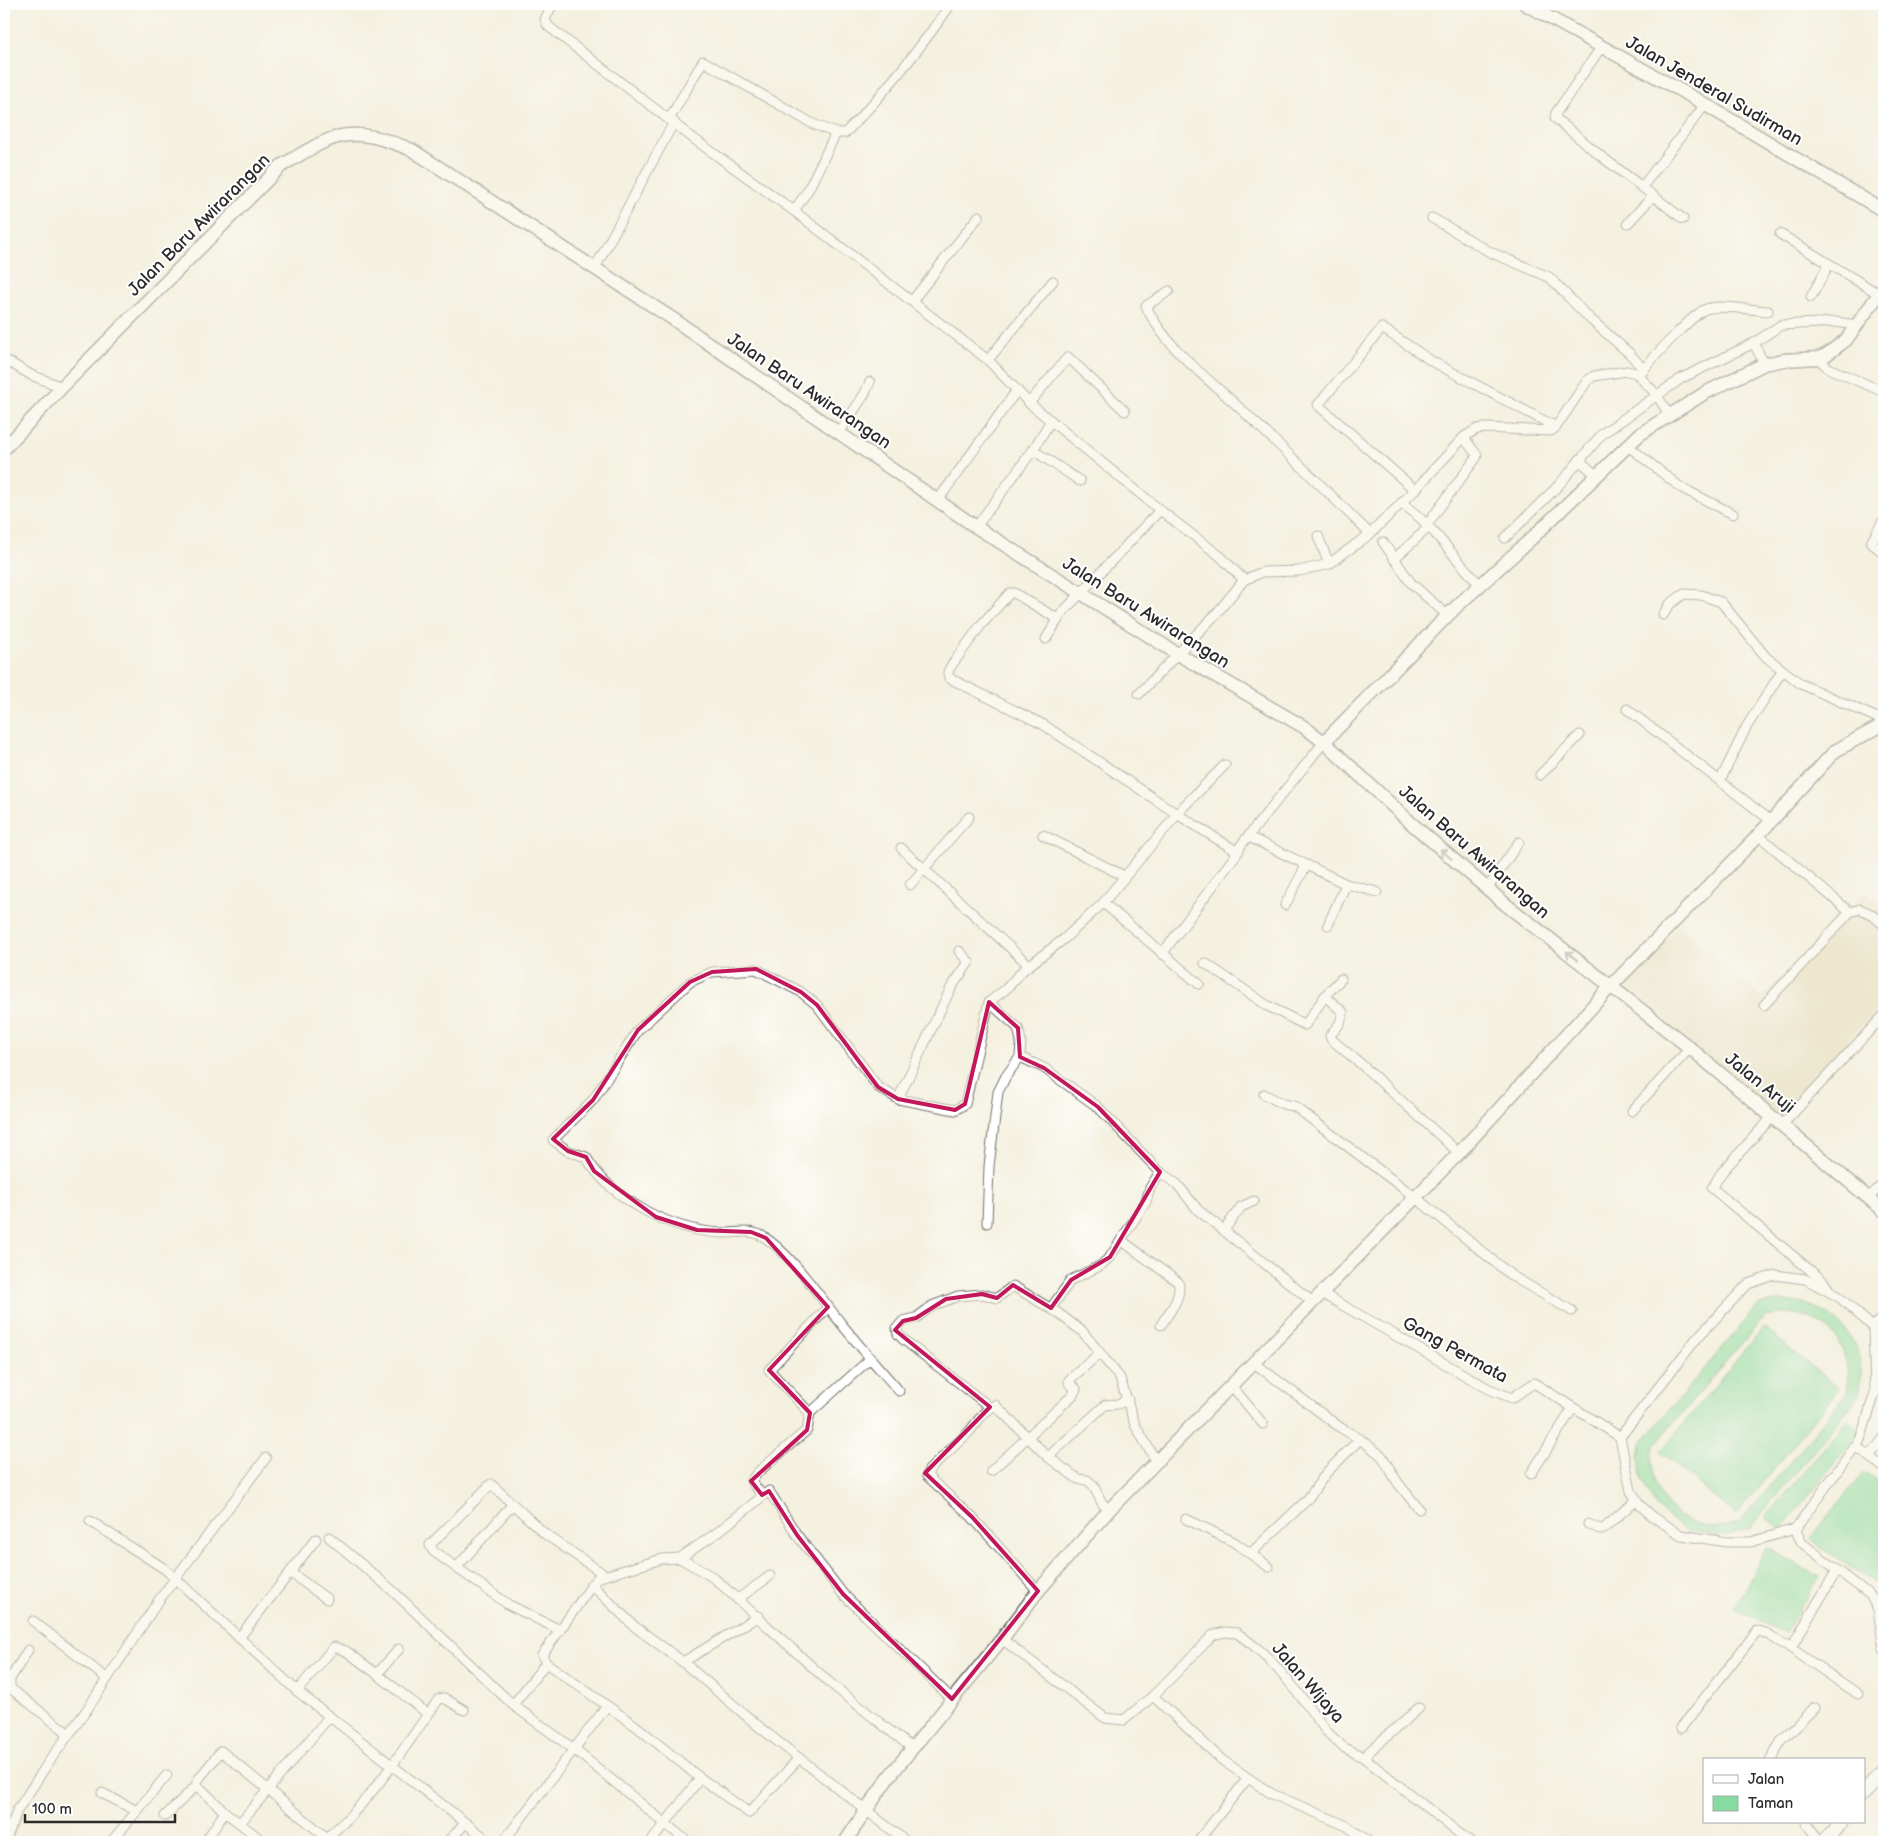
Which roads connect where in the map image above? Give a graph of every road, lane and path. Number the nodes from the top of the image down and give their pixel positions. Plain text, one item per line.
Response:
1 (553, 4) edge
2 (951, 4) edge
3 (1525, 4) edge
4 (1602, 46) junction
5 (1705, 105) junction
6 (672, 120) junction
7 (836, 133) junction
8 (1642, 187) junction
9 (1653, 196) junction
10 (794, 211) junction
11 (1884, 211) edge
12 (979, 216) dead end
13 (1432, 218) dead end
14 (1683, 219) dead end
15 (1628, 224) dead end
16 (1780, 234) dead end
17 (1828, 264) junction
18 (595, 268) junction
19 (1053, 281) dead end
20 (1169, 291) dead end
21 (1882, 291) edge
22 (1811, 297) dead end
23 (912, 301) junction
24 (1768, 311) dead end
25 (1855, 327) junction
26 (1755, 345) junction
27 (1818, 358) junction
28 (4, 359) edge
29 (988, 360) junction
30 (1762, 361) junction
31 (1641, 373) junction
32 (870, 382) dead end
33 (62, 387) junction
34 (1017, 390) junction
35 (1884, 392) edge
36 (1659, 397) junction
37 (1029, 403) junction
38 (1125, 411) dead end
39 (1668, 414) junction
40 (1051, 420) junction
41 (1556, 427) junction
42 (839, 433) junction
43 (1464, 438) junction
44 (1627, 445) junction
45 (4, 449) edge
46 (1033, 450) junction
47 (1582, 462) junction
48 (1594, 474) junction
49 (1080, 482) dead end
50 (1415, 490) junction
51 (938, 500) junction
52 (1401, 503) junction
53 (1160, 510) junction
54 (1733, 514) dead end
55 (1541, 515) junction
56 (1884, 519) edge
57 (976, 527) junction
58 (1427, 527) junction
59 (1527, 530) junction
60 (1370, 534) junction
61 (1318, 536) dead end
62 (1506, 538) dead end
63 (1383, 542) dead end
64 (1884, 553) edge
65 (1394, 559) junction
66 (1329, 564) junction
67 (1244, 580) junction
68 (1479, 584) junction
69 (1082, 594) junction
70 (1444, 612) junction
71 (1663, 615) dead end
72 (1058, 619) junction
73 (1046, 639) dead end
74 (1176, 654) junction
75 (1782, 671) junction
76 (1139, 694) dead end
77 (1627, 709) dead end
78 (1884, 721) edge
79 (1884, 724) edge
80 (1580, 735) dead end
81 (1324, 742) junction
82 (1225, 765) dead end
83 (1540, 775) dead end
84 (1720, 782) junction
85 (1177, 814) junction
86 (969, 817) dead end
87 (1770, 820) junction
88 (1043, 835) dead end
89 (1758, 835) junction
90 (1249, 837) junction
91 (1519, 842) dead end
92 (901, 848) dead end
93 (1238, 852) junction
94 (1306, 866) junction
95 (925, 870) junction
96 (1124, 876) junction
97 (1346, 884) junction
98 (910, 886) dead end
99 (1487, 889) junction
100 (1377, 892) dead end
101 (1285, 905) dead end
102 (1107, 906) dead end
103 (1850, 912) junction
104 (1328, 924) dead end
105 (1884, 925) edge
106 (958, 951) dead end
107 (1162, 954) junction
108 (1205, 963) dead end
109 (1029, 965) junction
110 (1341, 979) dead end
111 (1199, 984) dead end
112 (1611, 986) junction
113 (1325, 996) junction
114 (991, 1005) junction
115 (1764, 1005) dead end
116 (1884, 1015) edge
117 (1690, 1048) junction
118 (1020, 1058) junction
119 (1264, 1094) dead end
120 (898, 1099) junction
121 (1632, 1111) dead end
122 (1773, 1116) junction
123 (1783, 1124) junction
124 (1459, 1154) junction
125 (1160, 1172) junction
126 (1884, 1183) edge
127 (1415, 1198) junction
128 (1868, 1198) junction
129 (1254, 1201) dead end
130 (1884, 1211) edge
131 (988, 1223) dead end
132 (1224, 1230) junction
133 (1121, 1240) junction
134 (1831, 1292) junction
135 (1318, 1298) junction
136 (828, 1307) junction
137 (1051, 1308) junction
138 (1572, 1311) dead end
139 (1884, 1314) edge
140 (1162, 1324) dead end
141 (1873, 1327) junction
142 (1100, 1353) junction
143 (871, 1358) junction
144 (1254, 1363) junction
145 (1231, 1385) junction
146 (899, 1391) dead end
147 (1128, 1400) junction
148 (990, 1407) junction
149 (1573, 1408) junction
150 (810, 1413) junction
151 (1264, 1424) dead end
152 (1028, 1436) junction
153 (1620, 1437) junction
154 (1884, 1438) edge
155 (1360, 1439) junction
156 (1856, 1446) junction
157 (1869, 1456) junction
158 (1048, 1457) junction
159 (266, 1458) dead end
160 (1156, 1461) junction
161 (1884, 1468) edge
162 (991, 1471) dead end
163 (1531, 1474) dead end
164 (762, 1495) junction
165 (1636, 1500) junction
166 (513, 1504) junction
167 (1419, 1509) dead end
168 (1109, 1510) junction
169 (1186, 1519) dead end
170 (90, 1521) dead end
171 (1588, 1524) dead end
172 (1795, 1529) junction
173 (329, 1537) dead end
174 (316, 1539) dead end
175 (1251, 1553) junction
176 (680, 1558) junction
177 (1269, 1567) dead end
178 (456, 1568) junction
179 (1836, 1570) junction
180 (291, 1573) junction
181 (605, 1575) junction
182 (770, 1576) dead end
183 (176, 1578) junction
184 (591, 1584) junction
185 (1038, 1591) junction
186 (327, 1599) dead end
187 (738, 1599) junction
188 (759, 1616) junction
189 (33, 1621) dead end
190 (560, 1630) junction
191 (239, 1638) junction
192 (1002, 1639) junction
193 (1790, 1647) junction
194 (399, 1649) dead end
195 (28, 1650) dead end
196 (1884, 1650) edge
197 (683, 1662) junction
198 (546, 1663) junction
199 (377, 1674) junction
200 (106, 1678) junction
201 (6, 1687) edge
202 (297, 1691) junction
203 (1858, 1694) dead end
204 (1153, 1696) junction
205 (952, 1699) junction
206 (513, 1705) junction
207 (608, 1706) junction
208 (1815, 1707) dead end
209 (1419, 1708) dead end
210 (464, 1710) dead end
211 (428, 1714) junction
212 (329, 1717) junction
213 (1681, 1728) dead end
214 (69, 1734) junction
215 (913, 1749) junction
216 (576, 1750) junction
217 (1363, 1757) junction
218 (799, 1758) junction
219 (1771, 1758) edge
220 (392, 1764) junction
221 (1884, 1769) edge
222 (167, 1776) dead end
223 (700, 1778) junction
224 (1248, 1778) junction
225 (196, 1785) junction
226 (267, 1791) junction
227 (1866, 1791) edge
228 (102, 1793) dead end
229 (867, 1810) junction
230 (137, 1811) junction
231 (224, 1812) junction
232 (165, 1816) dead end
233 (240, 1823) junction
234 (466, 1823) junction
235 (666, 1823) junction
236 (1808, 1824) edge
237 (1839, 1824) edge
238 (324, 1840) edge
239 (5, 1842) edge
240 (112, 1842) edge
241 (205, 1842) edge
242 (264, 1842) edge
243 (447, 1842) edge
244 (490, 1842) edge
245 (503, 1842) edge
246 (651, 1842) edge
247 (688, 1842) edge
248 (845, 1842) edge
249 (907, 1842) edge
250 (1197, 1842) edge
251 (1369, 1842) edge
252 (1470, 1842) edge
253 (1824, 1842) edge

1 - 6 street
2 - 7 street
3 - 4 street, Jalan Jenderal Sudirman
4 - 5 street, Jalan Jenderal Sudirman
4 - 8 street
5 - 8 street
5 - 11 street, Jalan Jenderal Sudirman
6 - 7 street
6 - 10 street
6 - 18 street
7 - 10 street
8 - 9 street
9 - 14 street
9 - 15 street
10 - 23 street
12 - 23 street
13 - 31 street
16 - 17 street
17 - 21 street
17 - 22 street
18 - 33 street, Jalan Baru Awirarangan
18 - 42 street, Jalan Baru Awirarangan
19 - 29 street
20 - 60 street
21 - 25 street
23 - 29 street
24 - 31 street
25 - 26 street
25 - 27 street
26 - 30 street
26 - 36 street
27 - 30 street
27 - 35 street
28 - 33 street
29 - 34 street
30 - 39 street
31 - 36 street
31 - 41 street
32 - 42 street
33 - 45 street, Jalan Baru Awirarangan
34 - 37 street
34 - 51 street
36 - 39 street
36 - 47 street
37 - 38 street
37 - 40 street
39 - 44 street
40 - 46 street
40 - 53 street
41 - 43 street
41 - 50 street
42 - 51 street, Jalan Baru Awirarangan
43 - 50 street
43 - 58 street
44 - 48 street
44 - 54 street
46 - 49 street
46 - 57 street
47 - 48 street
47 - 55 street
48 - 55 street
50 - 52 street
51 - 57 street, Jalan Baru Awirarangan
52 - 58 street
52 - 60 street
53 - 67 street
53 - 69 street
55 - 59 street
55 - 59 street
56 - 64 street
57 - 69 street, Jalan Baru Awirarangan
58 - 65 street
58 - 68 street
59 - 62 street
59 - 68 street
60 - 66 street
61 - 66 street
63 - 65 street
65 - 70 street
66 - 67 street
67 - 74 street
68 - 70 street
69 - 72 street
69 - 74 street, Jalan Baru Awirarangan
70 - 81 street
71 - 75 street
72 - 73 street
72 - 85 street
74 - 76 street
74 - 81 street, Jalan Baru Awirarangan
75 - 78 street
75 - 84 street
77 - 84 street
79 - 87 street
80 - 83 street
81 - 90 street
99 -> 81 street, Jalan Baru Awirarangan
82 - 85 street
84 - 87 street
85 - 93 street
85 - 96 street
86 - 95 street
87 - 89 street
88 - 96 street
89 - 103 street
89 - 112 street
90 - 93 street
90 - 94 street
91 - 99 street
92 - 95 street
93 - 107 street
94 - 97 street
94 - 101 street
95 - 98 street
95 - 109 street
96 - 109 street
97 - 100 street
97 - 104 street
112 -> 99 street, Jalan Baru Awirarangan
102 - 107 street
103 - 105 street
103 - 115 street
106 - 120 street
107 - 111 street
108 - 113 street
109 - 114 street
110 - 113 street
112 - 117 street, Jalan Aruji
112 - 124 street
113 - 124 street
114 - 118 street
114 - 120 street
116 - 123 street
117 - 121 street
117 - 122 street, Jalan Aruji
118 - 125 street
118 - 131 street
119 - 127 street
120 - 136 street
122 - 123 street, Jalan Aruji
122 - 134 street
123 - 128 street, Jalan Aruji
124 - 127 street
125 - 132 street
125 - 133 street
126 - 128 street
127 - 135 street
127 - 138 street
128 - 130 street, Jalan Aruji
129 - 132 street
132 - 135 street
133 - 137 street
133 - 140 street
134 - 141 street
134 - 153 street
135 - 144 street
135 - 149 street, Gang Permata
136 - 143 street
136 - 150 street
137 - 142 street
137 - 148 street
139 - 141 street
141 - 156 street
142 - 147 street
142 - 152 street
143 - 146 street
143 - 150 street
144 - 145 street
144 - 155 street
145 - 151 street
145 - 160 street
147 - 158 street
147 - 160 street
148 - 152 street
148 - 185 street
149 - 153 street, Gang Permata
149 - 163 street
150 - 164 street
152 - 158 street
152 - 162 street
153 - 165 street
154 - 157 street
155 - 167 street
155 - 175 street
156 - 157 street
156 - 172 street
157 - 161 street
158 - 168 street
159 - 183 street
160 - 168 street
164 - 176 street
164 - 205 street
165 - 171 street
165 - 172 street
166 - 178 street
166 - 178 street
166 - 181 street
168 - 185 street
169 - 175 street
170 - 183 street
172 - 179 street
173 - 206 street
174 - 180 street
175 - 177 street
176 - 181 street
176 - 187 street
178 - 190 street
179 - 193 street
179 - 196 street
180 - 186 street
180 - 191 street
181 - 184 street
182 - 187 street
183 - 191 street
183 - 200 street
184 - 190 street
184 - 197 street
185 - 192 street
187 - 188 street
188 - 197 street
188 - 215 street
189 - 200 street
190 - 198 street
191 - 202 street
192 - 204 street, Jalan Wijaya
192 - 205 street
193 - 203 street
193 - 213 street
194 - 199 street
195 - 201 street
197 - 218 street
198 - 206 street
198 - 207 street
199 - 202 street
199 - 211 street
200 - 214 street
201 - 214 street
202 - 212 street
204 - 217 street, Jalan Wijaya
204 - 224 street
205 - 215 street
206 - 216 street
207 - 216 street
207 - 223 street
208 - 219 street
209 - 217 street
210 - 211 street
211 - 220 street
212 - 220 street
212 - 226 street
214 - 239 street
215 - 229 street
216 - 235 street
216 - 245 street
217 - 252 street, Jalan Wijaya
218 - 223 street
218 - 229 street
220 - 234 street
220 - 238 street
221 - 227 main road
222 - 230 street
223 - 235 street
224 - 250 street
224 - 251 street
225 - 226 street
225 - 231 street
225 - 232 street
226 - 233 street
226 - 238 street
228 - 230 street
229 - 248 street
229 - 249 street
230 - 240 street
231 - 233 street
231 - 241 street
233 - 242 street
234 - 243 street
234 - 244 street
235 - 246 street
235 - 247 street
236 - 253 street
237 - 253 main road

